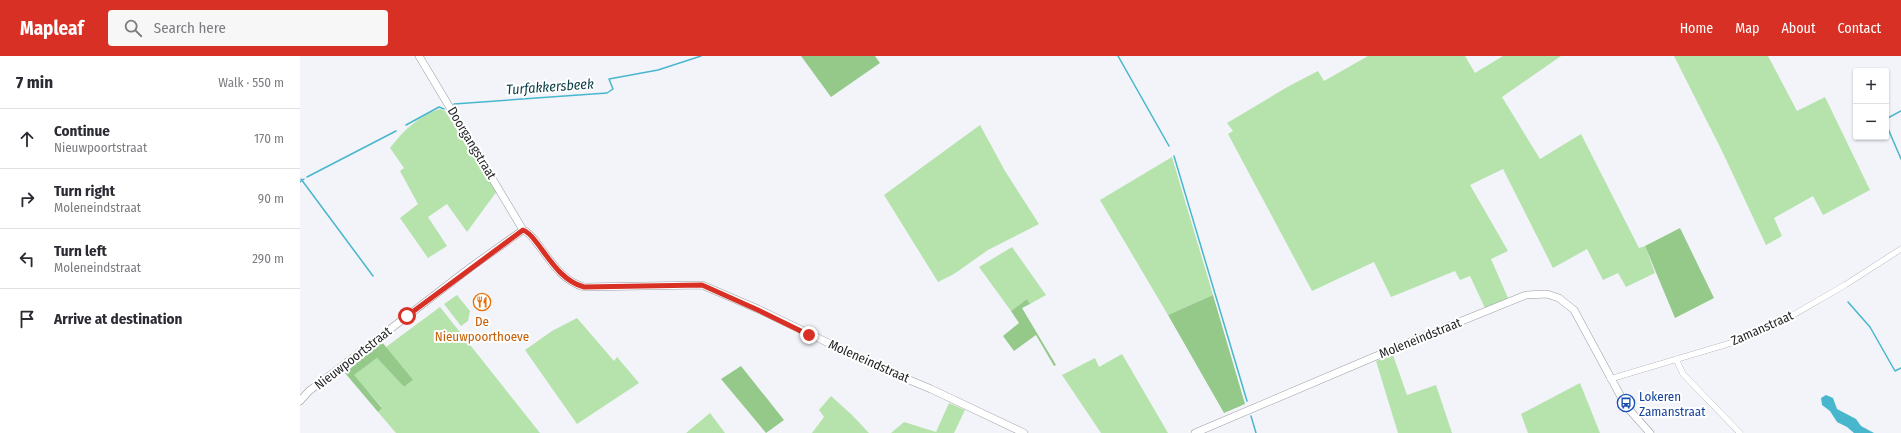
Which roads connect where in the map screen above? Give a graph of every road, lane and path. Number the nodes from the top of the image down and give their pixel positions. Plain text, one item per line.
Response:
1 (419, 56) edge
2 (523, 230) junction
3 (1901, 249) edge
4 (1676, 359) junction
5 (1610, 379) junction
6 (300, 401) edge
7 (1024, 433) edge
8 (1194, 433) edge
9 (1650, 433) edge
10 (1740, 433) edge

1 - 2 street, Doorgangstraat
2 - 6 street, Nieuwpoortstraat
2 - 7 street, Moleneindstraat
3 - 4 street, Zamanstraat
4 - 5 street, Zamanstraat
4 - 10 street
5 - 8 street, Moleneindstraat
5 - 9 street, Moleneindstraat

